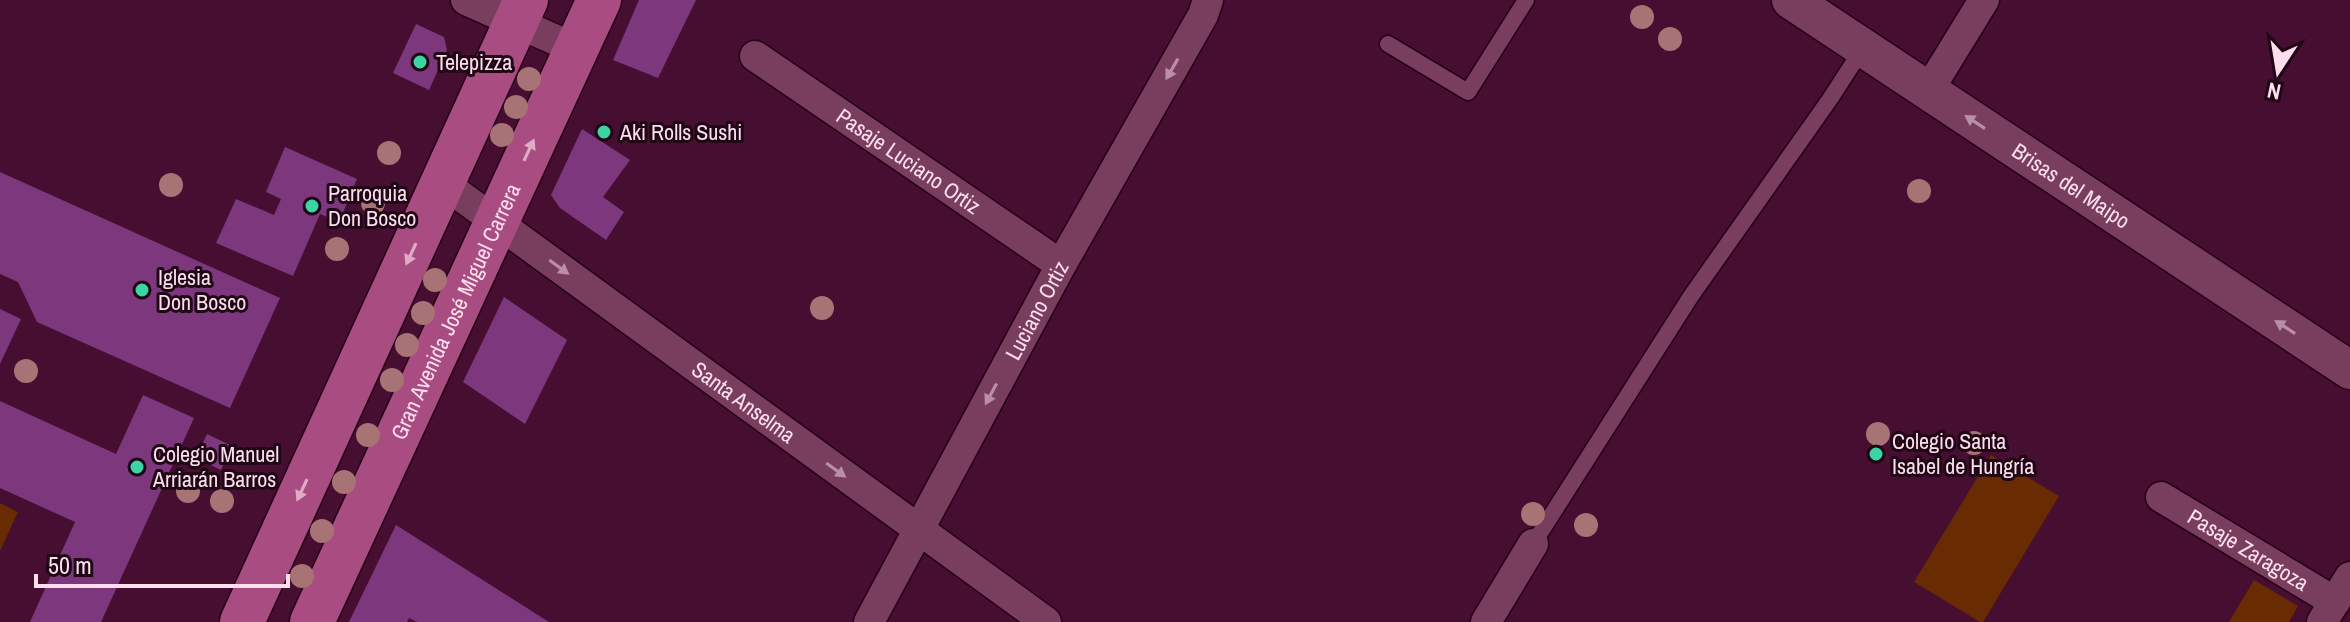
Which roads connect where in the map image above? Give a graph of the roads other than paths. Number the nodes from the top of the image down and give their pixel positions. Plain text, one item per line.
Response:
1 (466, 0) edge
2 (599, 0) edge
3 (1208, 0) edge
4 (1526, 0) edge
5 (1791, 0) edge
6 (1984, 0) edge
7 (521, 11) edge
8 (1388, 44) dead end
9 (1863, 48) junction
10 (576, 49) junction
11 (755, 56) dead end
12 (1928, 91) junction
13 (443, 183) junction
14 (496, 221) junction
15 (1061, 265) junction
16 (2350, 370) edge
17 (2161, 497) dead end
18 (918, 529) junction
19 (1533, 544) joint
20 (2336, 600) edge
21 (242, 622) edge
22 (312, 622) edge
23 (869, 622) edge
24 (1046, 622) edge
25 (1486, 622) edge

1 - 7 street
2 - 10 main road, Gran Avenida José Miguel Carrera
3 -> 15 street, Luciano Ortiz
4 - 8 lane
5 - 9 street, Brisas del Maipo
6 - 12 street
7 - 10 street
7 - 13 main road
9 - 12 street, Brisas del Maipo
9 - 19 lane
14 -> 10 main road, Gran Avenida José Miguel Carrera
11 - 15 street, Pasaje Luciano Ortiz
16 -> 12 street, Brisas del Maipo
13 - 14 street, Santa Anselma
13 -> 21 main road
14 -> 18 street, Santa Anselma
14 - 22 main road, Gran Avenida José Miguel Carrera
15 -> 18 street, Luciano Ortiz
17 - 20 street, Pasaje Zaragoza
18 - 23 street, Luciano Ortiz
18 - 24 street, Santa Anselma
19 - 25 street

